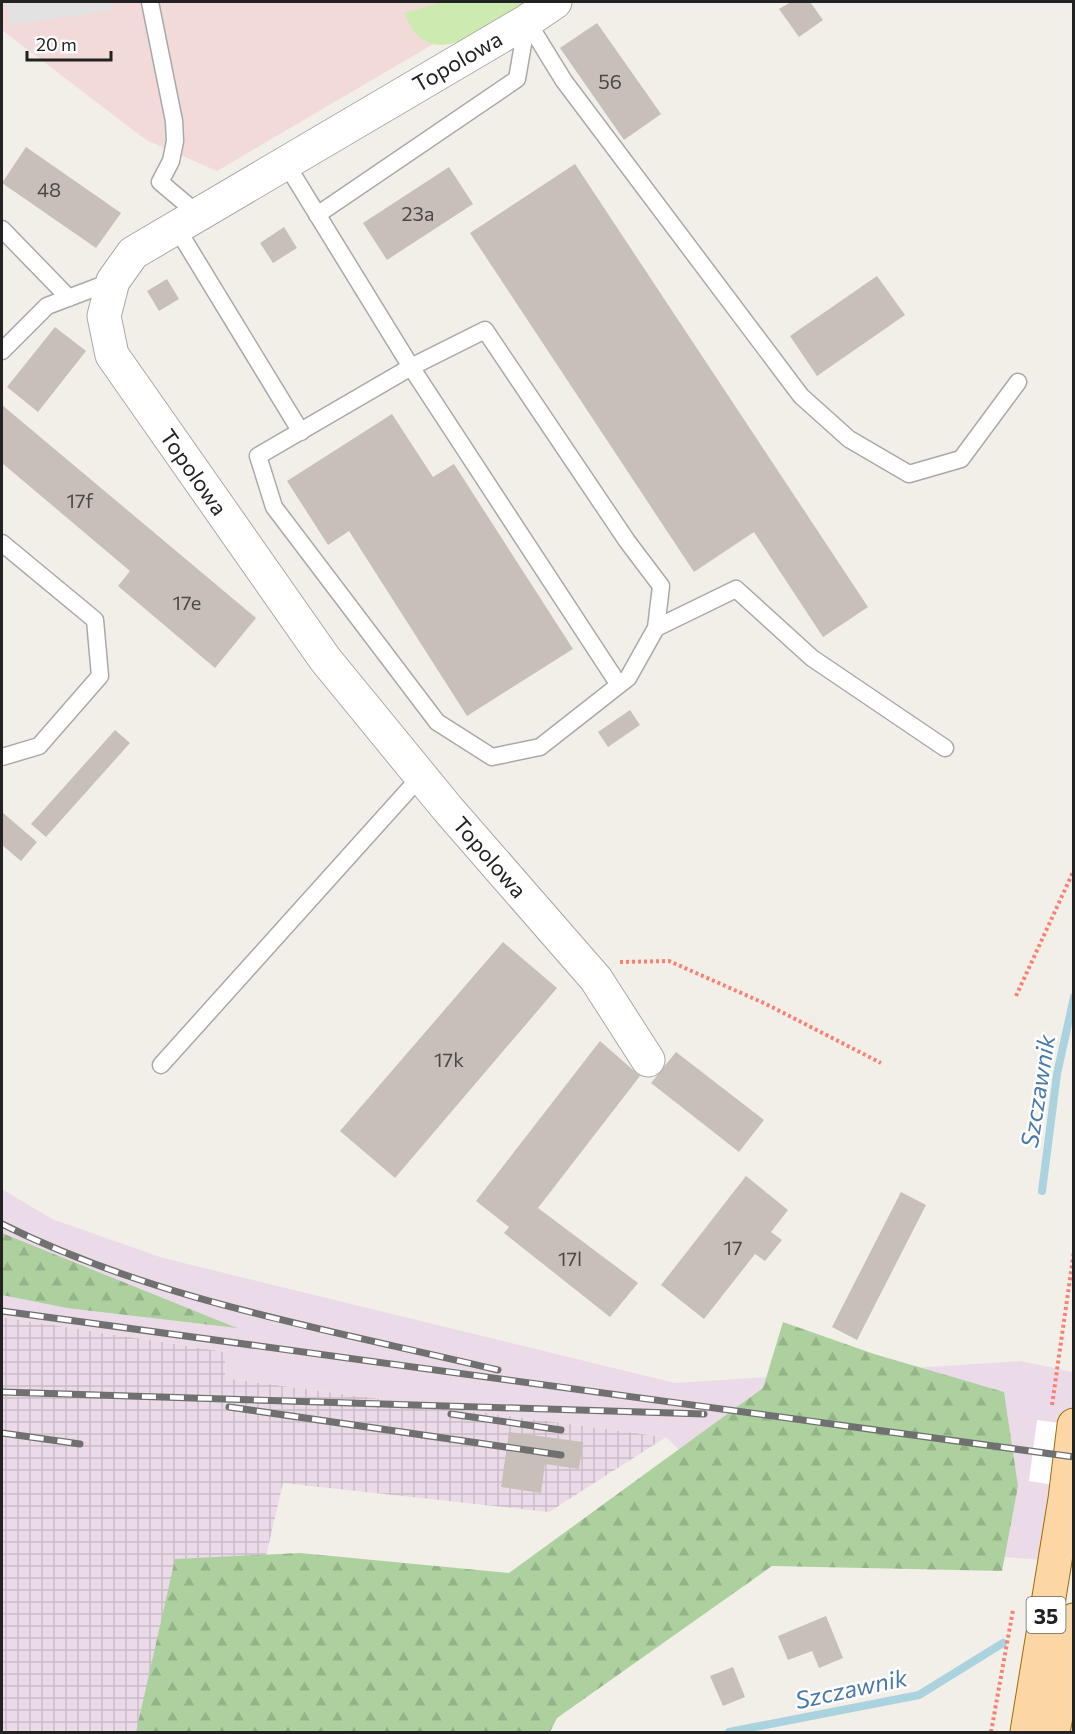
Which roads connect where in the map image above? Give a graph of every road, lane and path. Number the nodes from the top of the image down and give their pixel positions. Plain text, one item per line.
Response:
1 (150, 2) edge
2 (555, 2) edge
3 (527, 21) junction
4 (285, 162) junction
5 (317, 215) junction
6 (187, 221) junction
7 (2, 229) edge
8 (113, 281) junction
9 (69, 298) junction
10 (2, 351) edge
11 (411, 368) junction
12 (1018, 382) dead end
13 (301, 432) junction
14 (2, 543) edge
15 (656, 628) junction
16 (619, 685) junction
17 (945, 748) dead end
18 (2, 757) edge
19 (421, 776) junction
20 (1074, 870) edge
21 (596, 979) junction
22 (1016, 996) dead end
23 (648, 1060) dead end
24 (881, 1063) dead end
25 (161, 1065) dead end
26 (1074, 1251) edge
27 (1053, 1400) dead end
28 (1074, 1425) edge
29 (1074, 1620) edge
30 (1028, 1732) edge
31 (1053, 1732) edge

1 - 6 lane
2 - 3 street, Topolowa
3 - 4 street, Topolowa
3 - 5 lane
3 - 12 lane
4 - 5 lane
4 - 6 street, Topolowa
5 - 11 lane
6 - 8 street, Topolowa
6 - 13 lane
7 - 9 lane
8 - 9 lane
8 - 19 street, Topolowa
9 - 10 lane
11 - 13 lane
11 - 15 lane
11 - 16 lane
13 - 16 lane
14 - 18 lane
15 - 16 lane
15 - 17 lane
19 - 21 street, Topolowa
19 - 25 lane
20 - 22 path
21 - 23 street, Topolowa
21 - 24 path
26 - 27 path
28 - 30 main road, 35
29 - 31 main road, 35

